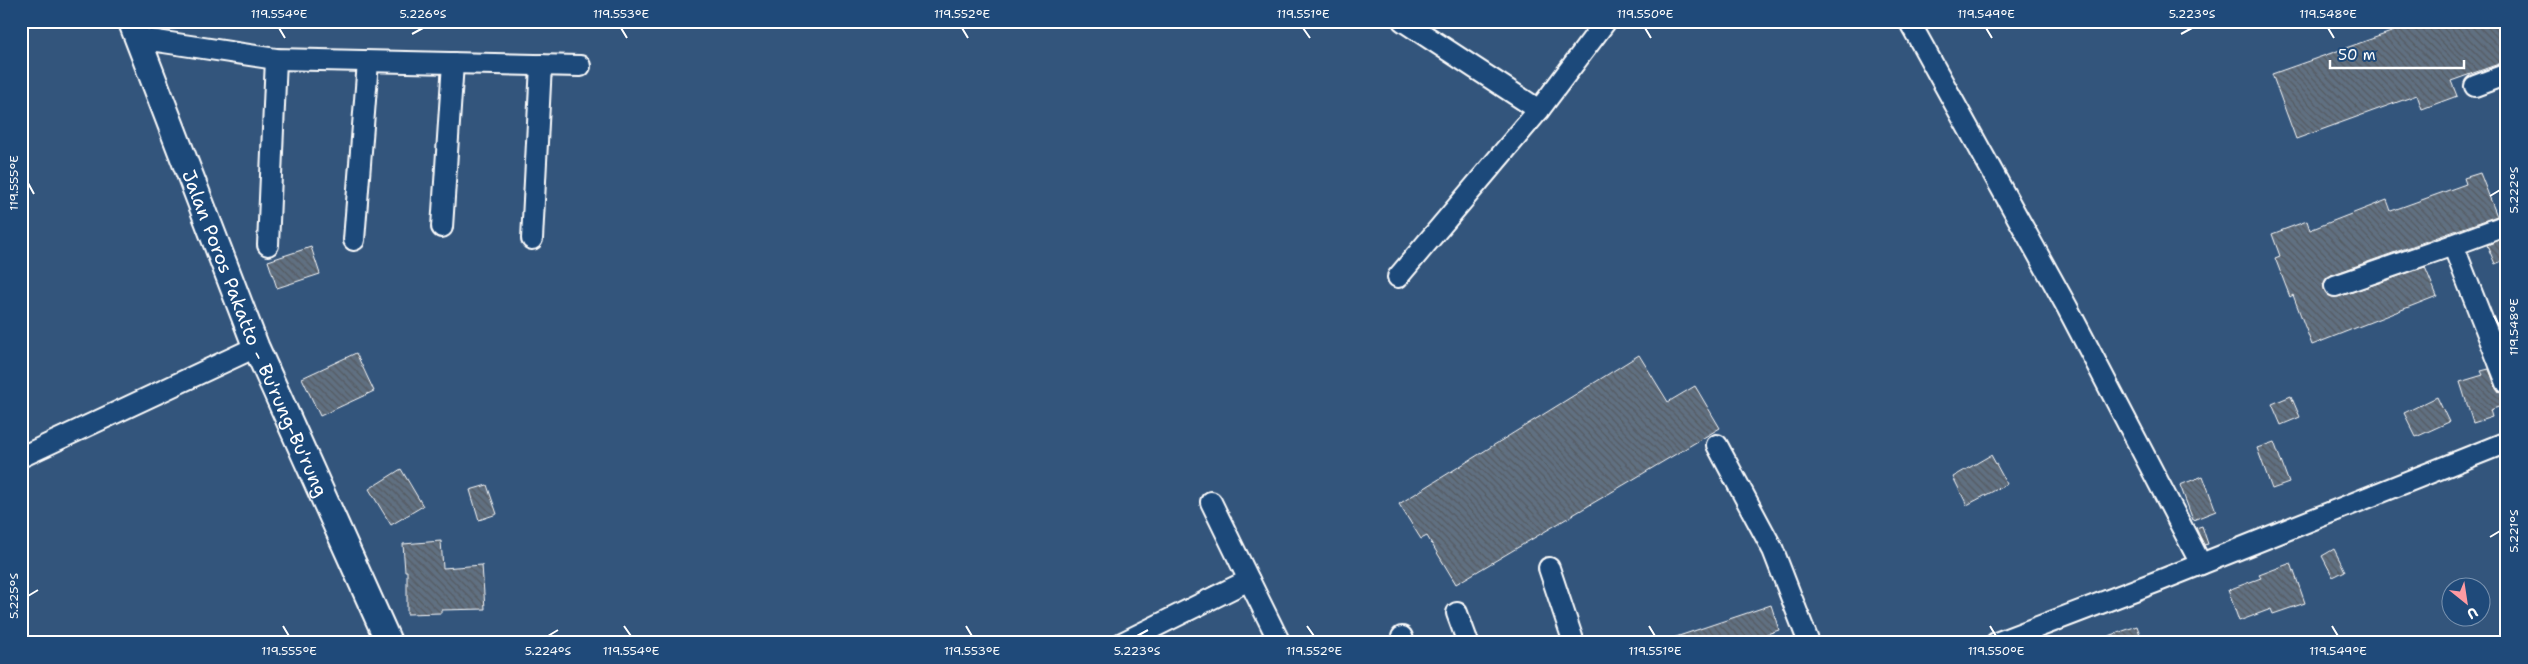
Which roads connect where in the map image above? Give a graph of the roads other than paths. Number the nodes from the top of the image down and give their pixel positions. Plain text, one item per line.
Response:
1 (1403, 21) edge
2 (1606, 21) edge
3 (1909, 21) edge
4 (134, 30) edge
5 (276, 59) junction
6 (368, 62) junction
7 (453, 63) junction
8 (541, 65) junction
9 (580, 66) dead end
10 (2507, 74) edge
11 (2475, 86) dead end
12 (1539, 110) junction
13 (2507, 225) edge
14 (442, 228) dead end
15 (532, 239) dead end
16 (354, 240) dead end
17 (268, 244) dead end
18 (2453, 245) junction
19 (1398, 277) dead end
20 (2335, 286) dead end
21 (256, 347) junction
22 (2507, 383) edge
23 (2507, 442) edge
24 (1717, 445) dead end
25 (21, 457) edge
26 (1211, 502) dead end
27 (2201, 564) junction
28 (1549, 568) dead end
29 (1249, 580) junction
30 (1457, 613) dead end
31 (1280, 641) dead end
32 (389, 643) edge
33 (1122, 643) edge
34 (1468, 643) edge
35 (1574, 643) edge
36 (1809, 643) edge
37 (1996, 643) edge

1 - 12 street
2 - 12 street
3 - 27 street
4 - 5 street
4 - 21 main road, Jalan Poros Pakatto - Bu'rung-Bu'rung
5 - 6 street
5 - 17 street
6 - 7 street
6 - 16 street
7 - 8 street
7 - 14 street
8 - 9 street
8 - 15 street
10 - 11 street
12 - 19 street
13 - 18 street
18 - 20 street
18 - 22 street
21 - 25 street
21 - 32 main road, Jalan Poros Pakatto - Bu'rung-Bu'rung
23 - 27 street
24 - 36 street
26 - 29 street
27 - 37 street
28 - 35 street
29 - 31 street
29 - 33 street
30 - 34 street

